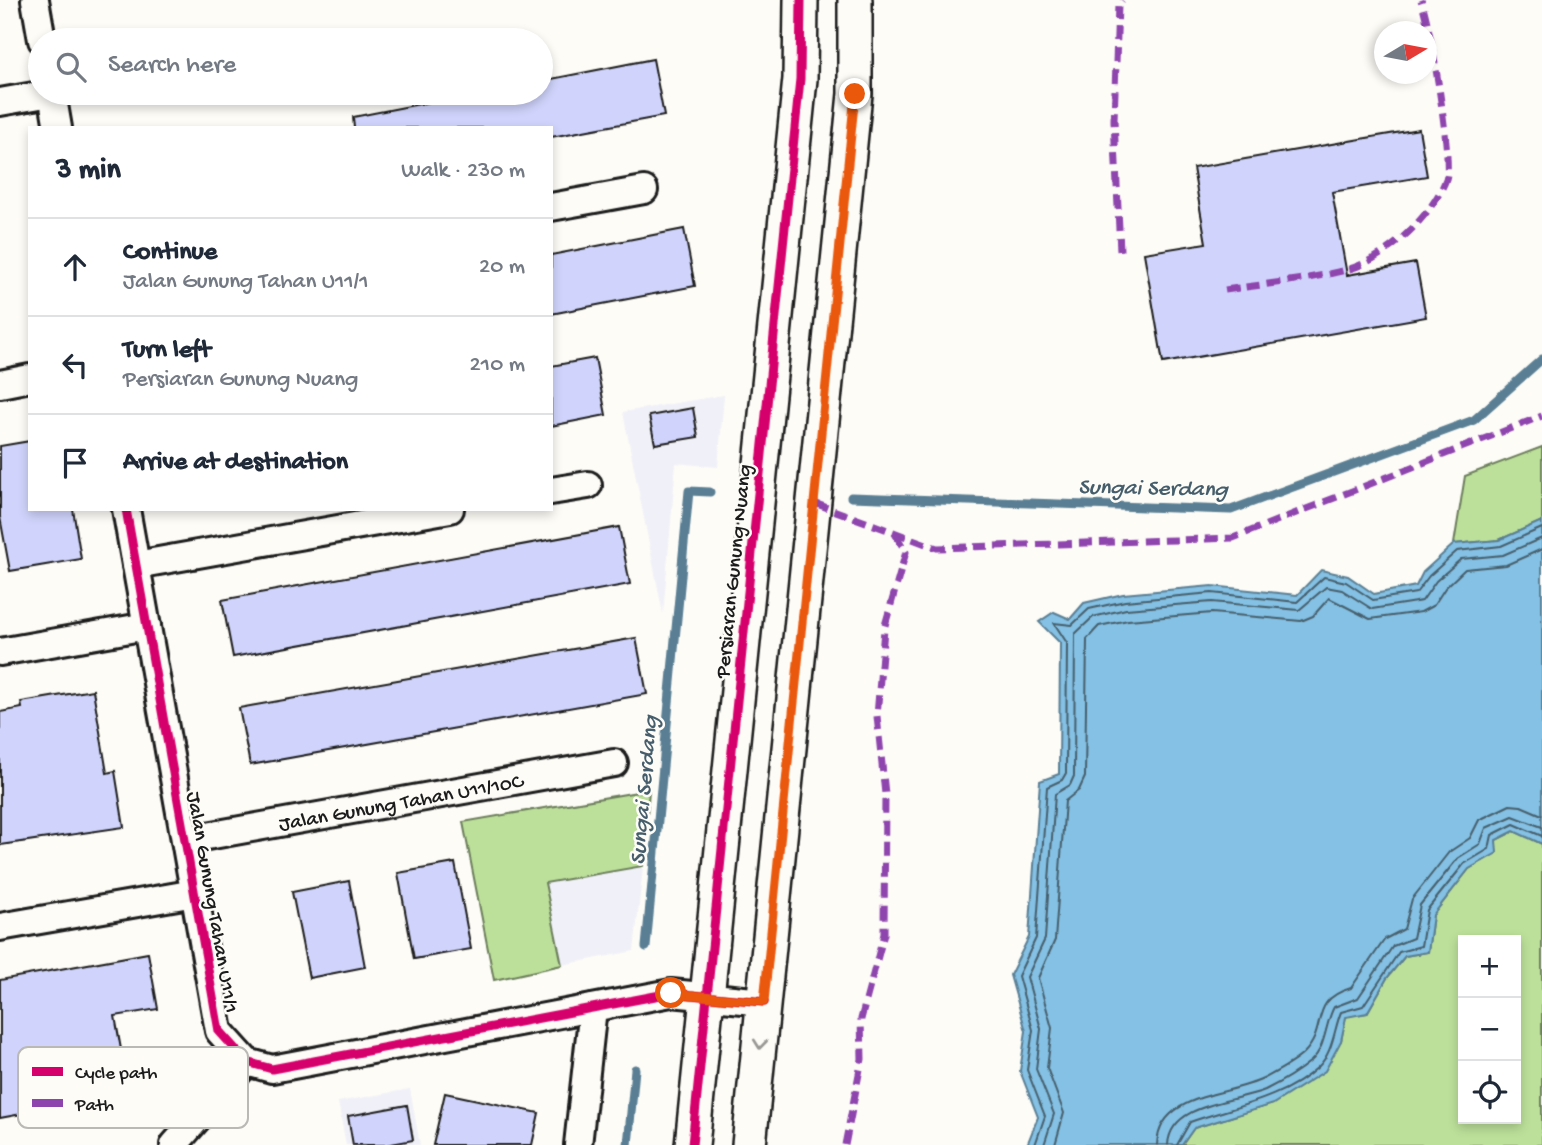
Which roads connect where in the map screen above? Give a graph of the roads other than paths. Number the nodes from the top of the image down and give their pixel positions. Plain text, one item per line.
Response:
1 (35, 0) edge
2 (801, 0) edge
3 (855, 0) edge
4 (40, 28) edge
5 (28, 97) edge
6 (0, 102) edge
7 (53, 105) edge
8 (58, 126) edge
9 (644, 190) dead end
10 (553, 207) edge
11 (28, 378) edge
12 (0, 384) edge
13 (588, 485) dead end
14 (553, 491) edge
15 (126, 511) edge
16 (439, 511) edge
17 (136, 565) junction
18 (147, 626) junction
19 (0, 652) edge
20 (614, 763) dead end
21 (185, 840) junction
22 (195, 893) junction
23 (0, 927) edge
24 (707, 996) junction
25 (764, 1002) junction
26 (593, 1008) junction
27 (233, 1047) edge
28 (248, 1062) edge
29 (189, 1128) edge
30 (174, 1145) edge
31 (578, 1145) edge
32 (692, 1145) edge
33 (749, 1145) edge

1 - 4 street
2 - 24 street, Persiaran Gunung Nuang
3 - 25 street
5 - 6 street
7 - 8 street
9 - 10 street
11 - 12 street
13 - 14 street
15 - 17 street, Jalan Gunung Tahan U11/1
16 - 17 street
17 - 18 street, Jalan Gunung Tahan U11/1
18 - 19 street
18 - 21 street, Jalan Gunung Tahan U11/1
20 - 21 street, Jalan Gunung Tahan U11/10C
21 - 22 street, Jalan Gunung Tahan U11/1
22 - 23 street
22 - 27 street, Jalan Gunung Tahan U11/1
24 - 25 street
24 - 26 street
24 - 32 street, Persiaran Gunung Nuang
25 -> 33 street
26 - 28 street
26 - 31 street
29 - 30 street

